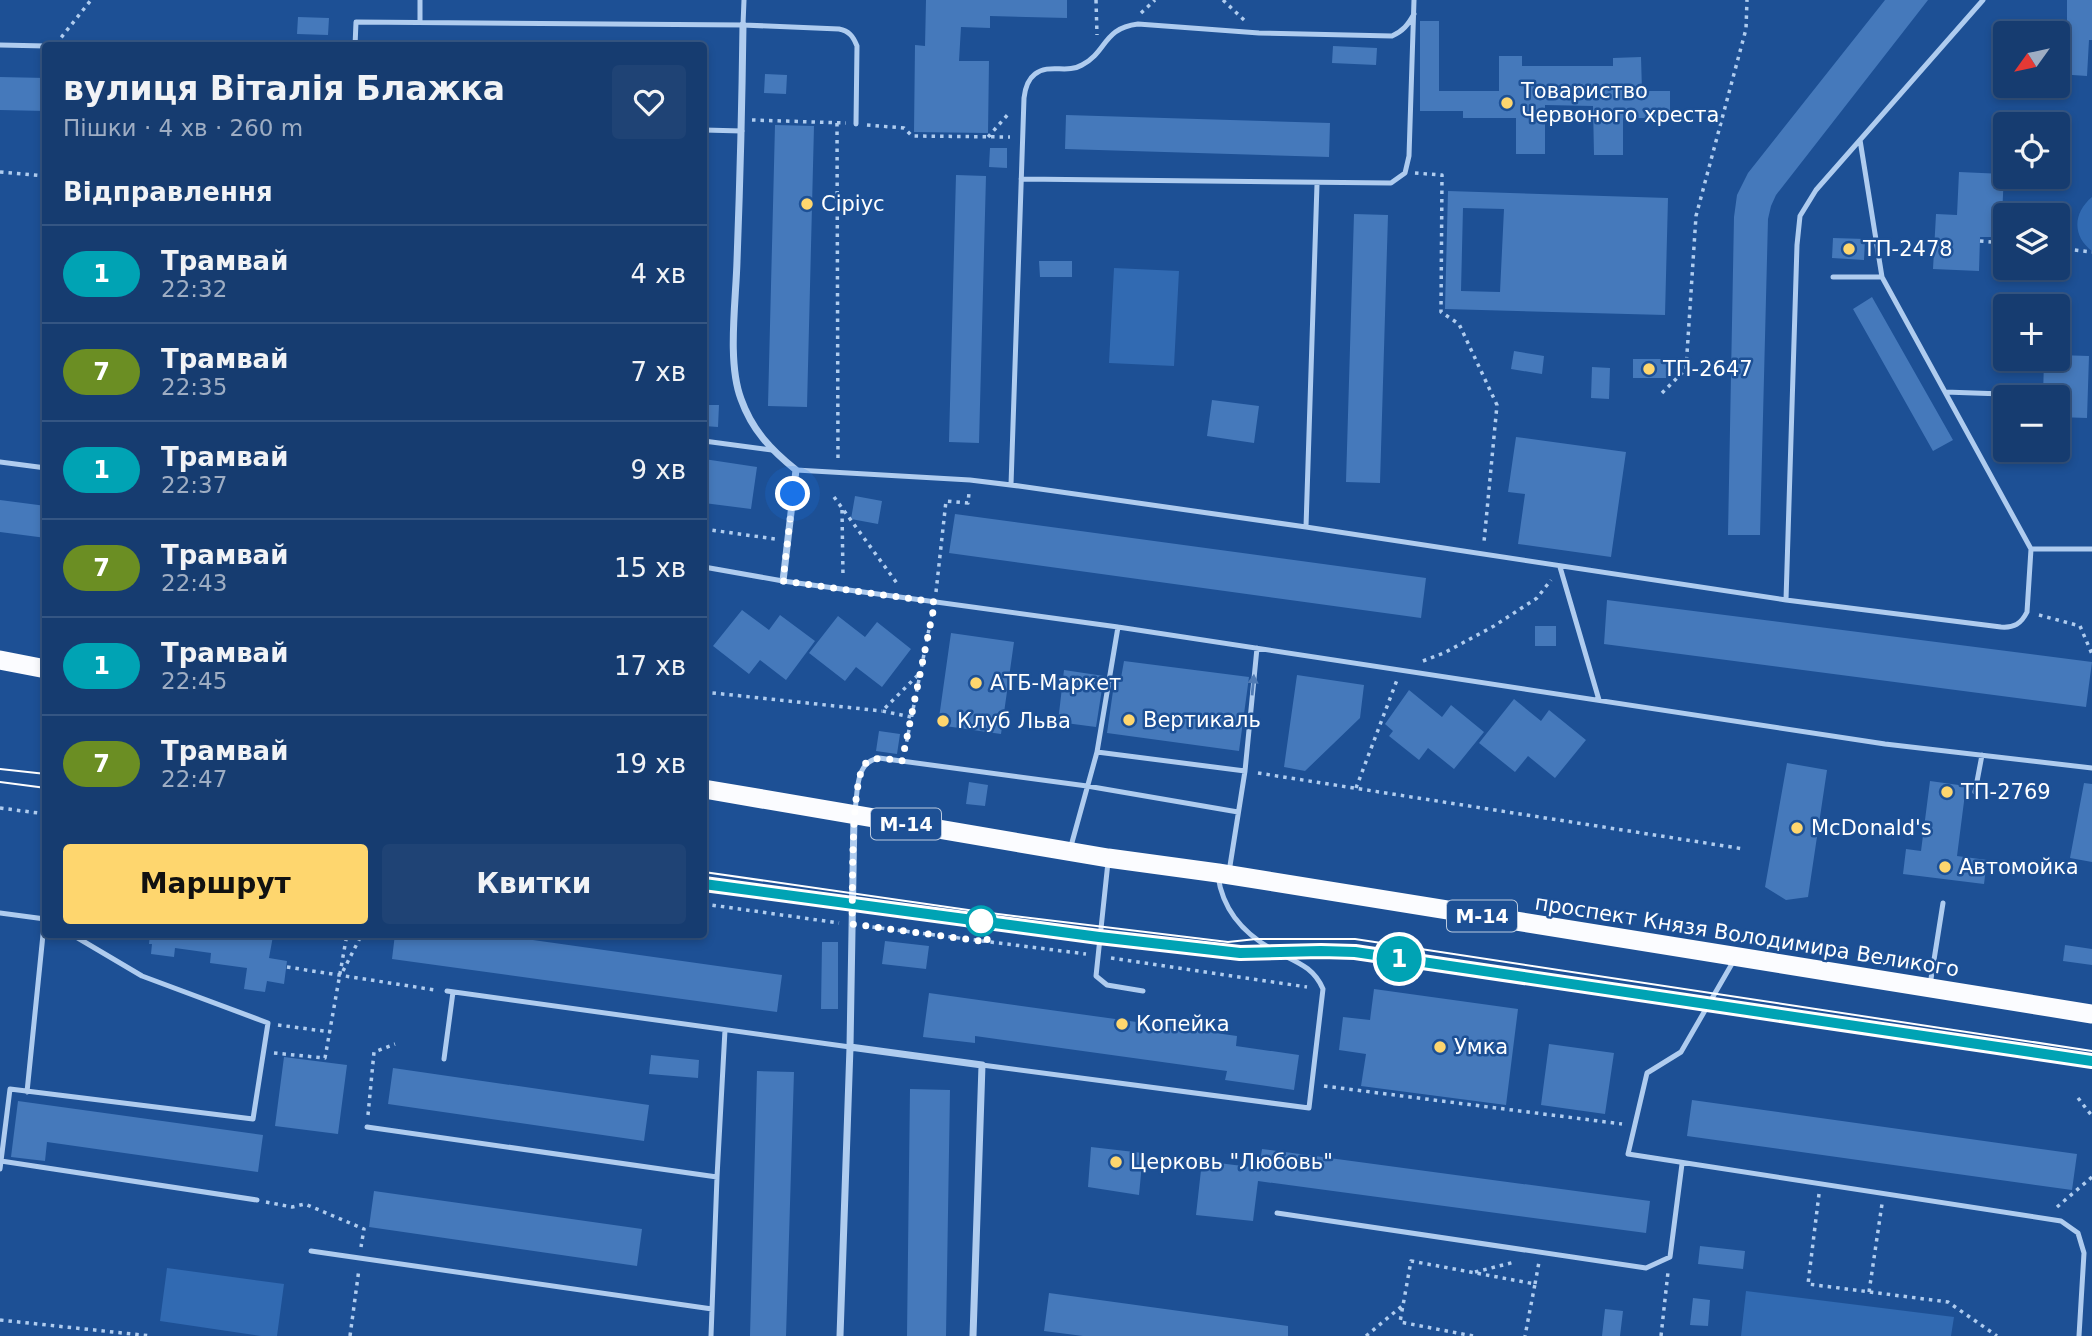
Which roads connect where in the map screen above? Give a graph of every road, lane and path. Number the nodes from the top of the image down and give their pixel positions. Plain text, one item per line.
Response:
1 (91, 0) edge
2 (420, 0) edge
3 (744, 0) edge
4 (1096, 0) edge
5 (1223, 0) edge
6 (1414, 0) edge
7 (1747, 0) edge
8 (1983, 0) edge
9 (1414, 14) junction
10 (420, 21) junction
11 (743, 25) junction
12 (1259, 33) junction
13 (58, 42) edge
14 (355, 42) edge
15 (0, 45) edge
16 (42, 46) edge
17 (1097, 51) junction
18 (1024, 98) junction
19 (742, 120) junction
20 (837, 123) junction
21 (856, 124) junction
22 (707, 130) edge
23 (742, 131) junction
24 (988, 137) junction
25 (1023, 137) junction
26 (1860, 140) junction
27 (0, 172) edge
28 (1405, 173) junction
29 (42, 176) edge
30 (1021, 178) junction
31 (1317, 184) junction
32 (1980, 241) dead end
33 (1993, 242) edge
34 (2070, 249) edge
35 (2092, 252) edge
36 (1833, 277) dead end
37 (1882, 277) junction
38 (1662, 393) dead end
39 (1945, 393) junction
40 (1993, 394) edge
41 (707, 441) edge
42 (772, 450) junction
43 (0, 462) edge
44 (42, 467) edge
45 (796, 470) junction
46 (838, 472) junction
47 (970, 480) junction
48 (1012, 485) junction
49 (834, 497) dead end
50 (842, 508) junction
51 (1306, 527) junction
52 (707, 529) edge
53 (788, 541) junction
54 (2031, 549) junction
55 (2092, 549) edge
56 (1483, 554) junction
57 (1560, 567) junction
58 (707, 568) edge
59 (939, 576) dead end
60 (783, 581) junction
61 (843, 589) junction
62 (908, 598) junction
63 (1786, 600) junction
64 (935, 602) junction
65 (2027, 612) junction
66 (1118, 627) junction
67 (1256, 648) junction
68 (2092, 654) edge
69 (0, 660) edge
70 (42, 668) edge
71 (1401, 670) junction
72 (921, 671) junction
73 (707, 692) edge
74 (1600, 700) junction
75 (882, 711) junction
76 (911, 717) junction
77 (1097, 752) junction
78 (1982, 755) junction
79 (902, 761) junction
80 (2092, 768) edge
81 (1245, 771) junction
82 (1087, 786) junction
83 (1356, 788) junction
84 (707, 790) edge
85 (1975, 792) dead end
86 (0, 808) edge
87 (1238, 811) junction
88 (42, 813) edge
89 (854, 815) junction
90 (1744, 849) dead end
91 (1070, 851) junction
92 (1108, 858) junction
93 (1223, 874) junction
94 (1943, 903) dead end
95 (707, 904) edge
96 (0, 913) edge
97 (42, 919) edge
98 (852, 924) junction
99 (43, 938) edge
100 (78, 938) edge
101 (346, 938) edge
102 (360, 938) edge
103 (1097, 956) junction
104 (1736, 958) junction
105 (287, 967) dead end
106 (340, 976) junction
107 (1930, 988) junction
108 (1323, 989) junction
109 (1143, 991) dead end
110 (450, 992) junction
111 (2092, 1014) edge
112 (268, 1023) junction
113 (725, 1030) junction
114 (331, 1032) junction
115 (395, 1044) dead end
116 (850, 1047) junction
117 (263, 1052) junction
118 (444, 1059) dead end
119 (982, 1065) junction
120 (1312, 1085) junction
121 (27, 1091) junction
122 (2078, 1098) dead end
123 (2092, 1116) edge
124 (1635, 1125) junction
125 (367, 1127) joint
126 (1, 1161) edge
127 (1682, 1164) junction
128 (0, 1169) edge
129 (717, 1177) junction
130 (2092, 1177) edge
131 (1820, 1185) junction
132 (1884, 1195) junction
133 (257, 1200) dead end
134 (1277, 1213) dead end
135 (2043, 1219) junction
136 (311, 1251) dead end
137 (1541, 1254) junction
138 (1670, 1257) junction
139 (1473, 1272) junction
140 (1535, 1284) junction
141 (1869, 1292) junction
142 (1403, 1305) junction
143 (712, 1309) junction
144 (1391, 1315) junction
145 (1400, 1318) junction
146 (0, 1320) edge
147 (151, 1336) edge
148 (711, 1336) edge
149 (840, 1336) edge
150 (973, 1336) edge
151 (1366, 1336) edge
152 (1473, 1336) edge
153 (1525, 1336) edge
154 (1661, 1336) edge
155 (1997, 1336) edge
156 (2079, 1336) edge

1 - 13 path
2 - 10 lane
3 - 11 lane
4 - 17 path
5 - 12 path
6 - 9 lane
7 - 38 path
8 - 26 lane
9 - 12 lane
9 - 28 lane
10 - 11 lane
10 - 14 lane
11 - 19 street
11 - 21 lane
12 - 17 lane
15 - 16 lane
17 - 18 lane
18 - 24 path
18 - 25 lane
19 - 20 path
19 - 23 street
20 - 21 path
20 - 46 path
21 - 24 path
22 - 23 lane
23 - 42 street
24 - 25 path
25 - 30 lane
26 - 37 lane
26 - 63 lane
27 - 29 path
28 - 31 lane
28 - 56 path
30 - 31 lane
30 - 48 lane
31 - 51 lane
32 - 33 path
34 - 35 path
36 - 37 lane
37 - 39 lane
39 - 40 lane
39 - 54 lane
41 - 42 lane
42 - 45 street
43 - 44 lane
45 - 46 lane
45 - 53 street
46 - 47 lane
47 - 48 lane
47 - 59 path
48 - 51 lane
49 - 50 path
50 - 61 path
50 - 62 path
51 - 56 lane
52 - 53 path
53 - 60 street
54 - 55 lane
54 - 65 lane
56 - 57 lane
57 - 63 lane
57 - 71 path
57 - 74 lane
58 - 60 lane
60 - 61 lane
61 - 62 lane
62 - 64 lane
63 - 65 lane
64 - 66 lane
64 - 72 path
65 - 68 path
66 - 67 lane
66 - 77 lane
67 - 71 lane
81 -> 67 lane
69 - 70 highway
71 - 74 lane
71 - 83 path
72 - 75 path
72 - 76 path
73 - 75 path
74 - 78 lane
75 - 76 path
76 - 79 path
77 - 81 lane
77 - 82 lane
78 - 80 lane
78 - 85 lane
79 - 82 lane
79 - 89 lane
81 - 83 path
81 - 87 lane
82 - 87 lane
82 - 91 lane
83 - 90 path
84 - 89 highway, проспект Князя Володимира Великого / М-14
86 - 88 path
87 - 93 lane
89 - 91 highway, проспект Князя Володимира Великого / М-14
89 - 98 street
91 - 92 highway, проспект Князя Володимира Великого / М-14
92 - 93 highway, проспект Князя Володимира Великого / М-14
92 - 103 lane
93 - 104 highway, проспект Князя Володимира Великого / М-14
93 - 108 lane
94 - 107 lane
95 - 98 path
96 - 97 lane
98 - 103 path
98 - 116 street
99 - 121 lane
100 - 112 lane
101 - 106 path
102 - 106 path
103 - 108 path
103 - 109 lane
104 - 107 highway, проспект Князя Володимира Великого / М-14
104 - 124 lane
105 - 106 path
106 - 110 path
106 - 114 path
107 - 111 highway, проспект Князя Володимира Великого / М-14
108 - 120 lane
110 - 113 lane
110 - 118 lane
112 - 114 path
112 - 117 lane
113 - 116 lane
113 - 129 lane
114 - 117 path
115 - 125 path
116 - 119 street
116 - 149 street
117 - 121 lane
119 - 120 lane
119 - 150 street
120 - 124 path
121 - 126 lane
122 - 123 path
124 - 127 lane
125 - 129 lane
126 - 128 lane
126 - 133 lane
127 - 131 lane
127 - 138 lane
129 - 143 lane
130 - 135 path
131 - 132 lane
131 - 141 path
132 - 135 lane
132 - 141 path
134 - 137 lane
135 - 156 lane
136 - 143 lane
137 - 138 lane
137 - 139 path
137 - 140 path
138 - 154 path
139 - 140 path
139 - 142 path
140 - 153 path
141 - 155 path
142 - 144 path
142 - 145 path
143 - 148 lane
144 - 145 path
144 - 151 path
145 - 152 path
146 - 147 path

